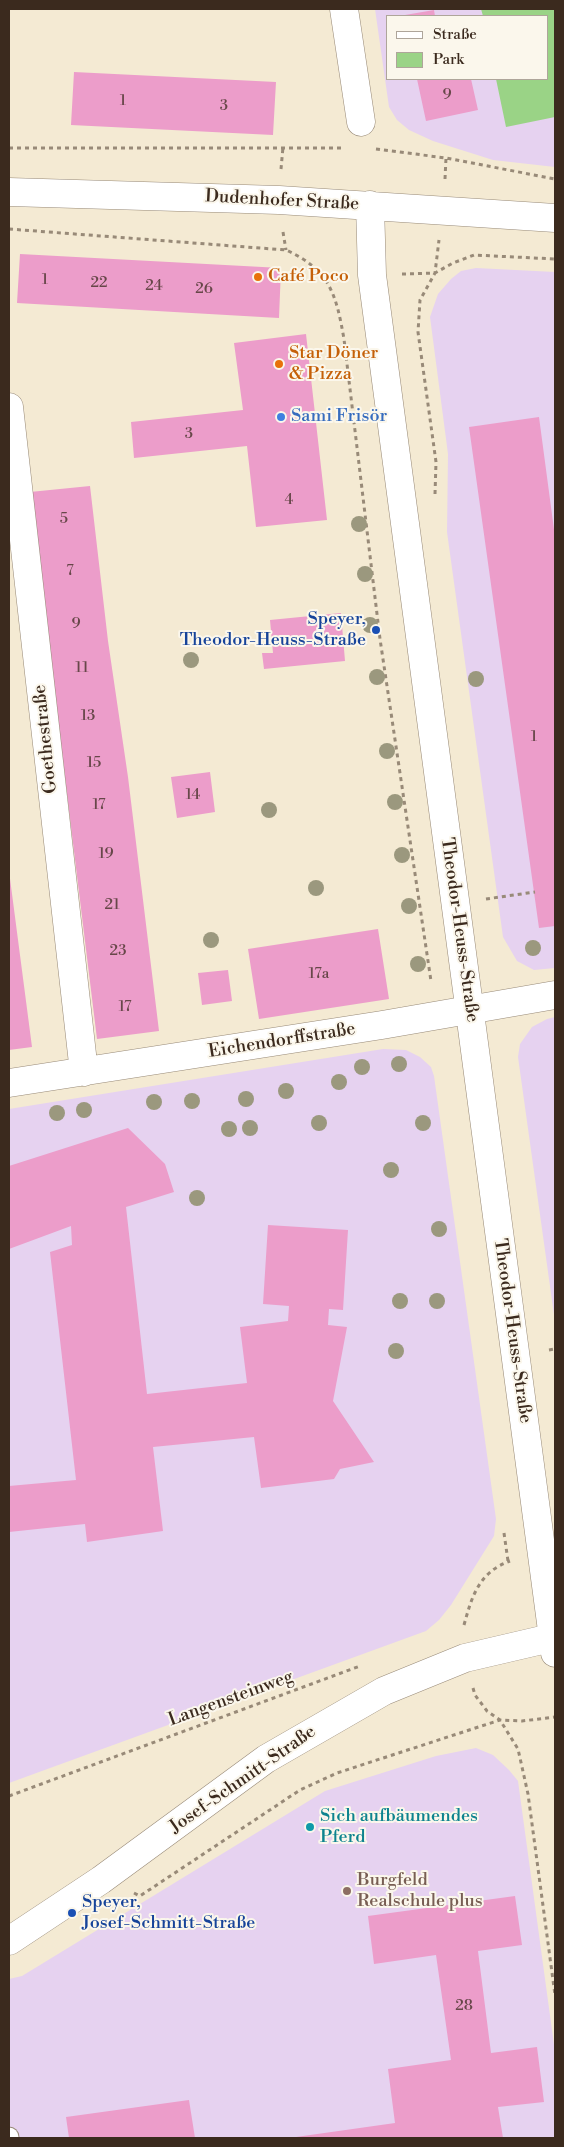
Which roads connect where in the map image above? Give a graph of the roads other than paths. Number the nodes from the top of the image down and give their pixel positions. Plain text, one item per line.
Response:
1 (344, 9) edge
2 (361, 122) dead end
3 (9, 192) edge
4 (370, 205) junction
5 (555, 218) edge
6 (9, 407) edge
7 (555, 996) edge
8 (470, 1010) junction
9 (84, 1072) junction
10 (9, 1083) edge
11 (555, 1643) edge
12 (9, 1941) edge

1 - 2 main road
3 - 4 main road, Dudenhofer Straße
4 - 5 main road, Dudenhofer Straße
4 - 8 main road, Theodor-Heuss-Straße
6 - 9 main road, Goethestraße
7 - 8 main road, Eichendorffstraße
8 - 9 main road, Eichendorffstraße
8 - 11 main road, Theodor-Heuss-Straße
9 - 10 main road, Eichendorffstraße
11 - 12 main road, Josef-Schmitt-Straße

